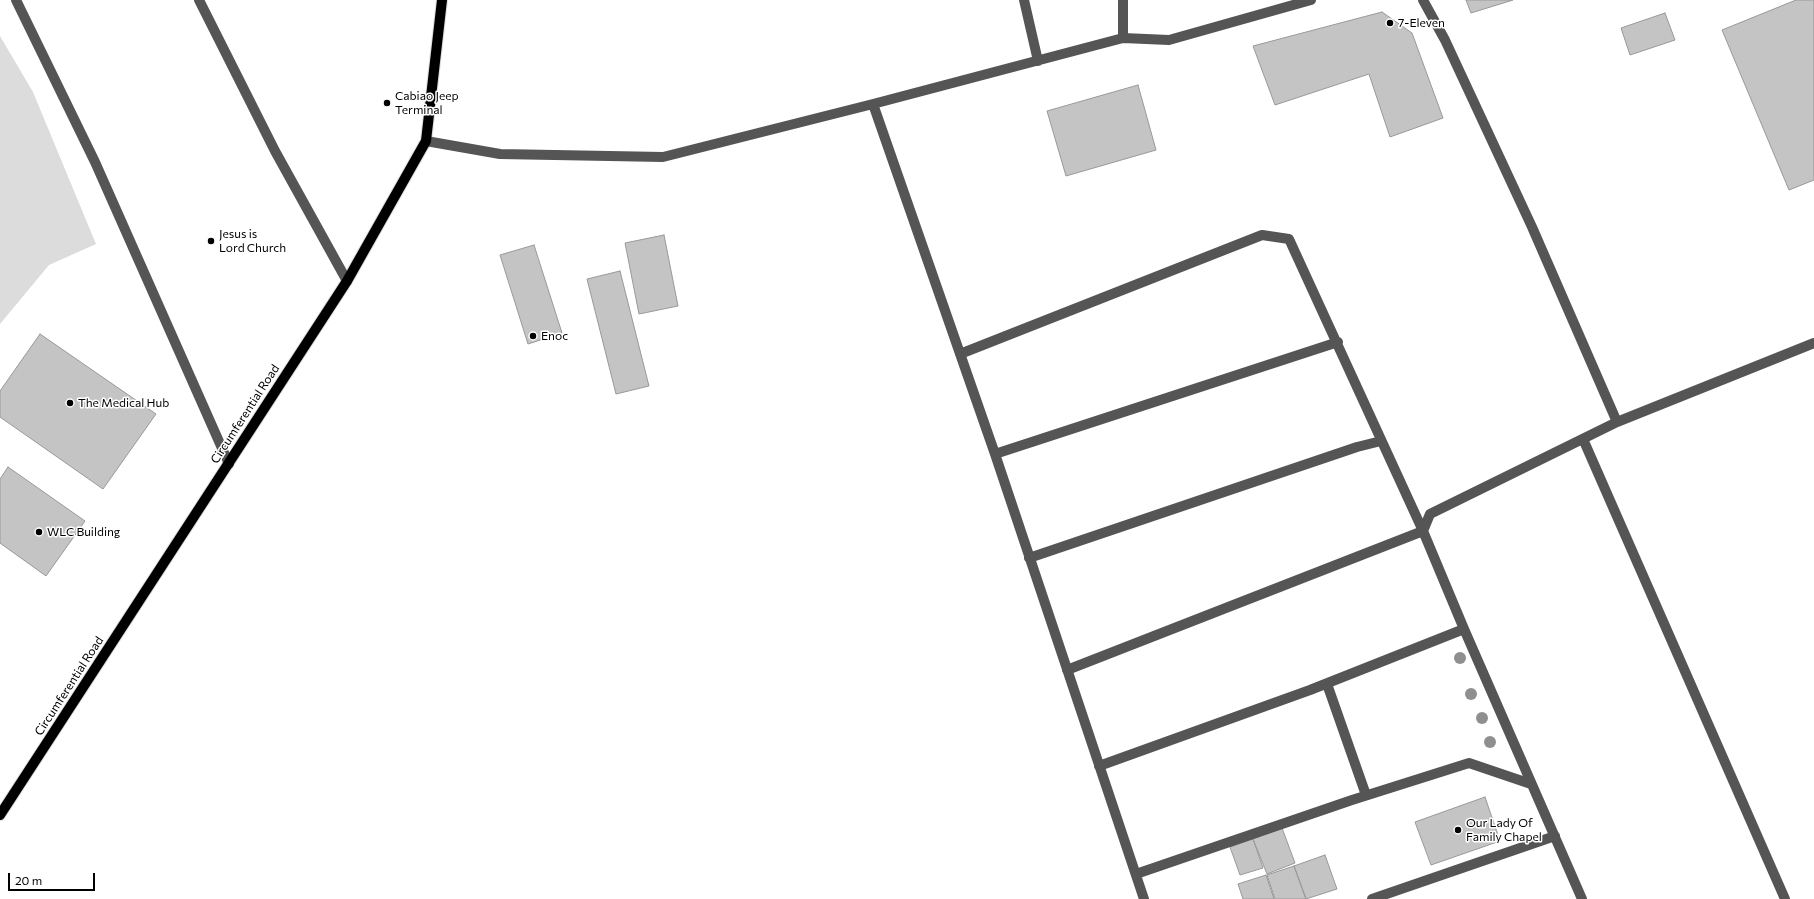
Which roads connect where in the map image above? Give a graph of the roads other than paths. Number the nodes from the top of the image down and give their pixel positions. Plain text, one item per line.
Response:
1 (16, 0) edge
2 (198, 0) edge
3 (442, 0) edge
4 (1024, 0) edge
5 (1123, 0) edge
6 (1311, 0) edge
7 (1423, 0) edge
8 (1123, 38) junction
9 (1038, 62) junction
10 (873, 104) junction
11 (426, 141) junction
12 (347, 281) junction
13 (1338, 342) junction
14 (1814, 344) edge
15 (960, 354) junction
16 (1617, 422) junction
17 (1583, 439) junction
18 (1381, 441) junction
19 (995, 454) junction
20 (228, 464) junction
21 (1423, 531) junction
22 (1029, 558) junction
23 (1464, 630) junction
24 (1066, 670) junction
25 (1327, 684) junction
26 (1099, 766) junction
27 (1531, 784) junction
28 (1366, 795) junction
29 (0, 815) edge
30 (1555, 836) junction
31 (1136, 874) junction
32 (1144, 899) edge
33 (1372, 899) edge
34 (1582, 899) edge
35 (1785, 899) edge

1 - 20 street
2 - 12 street
3 - 11 main road, Circumferential Road
4 - 9 street
5 - 8 street
6 - 8 street
7 - 16 street
8 - 9 street
9 - 10 street
10 - 11 street
10 - 15 street
11 - 12 main road, Circumferential Road
12 - 20 main road, Circumferential Road
13 - 15 street
13 - 18 street
13 - 19 street
14 - 16 street
15 - 19 street
16 - 17 street
17 - 21 street
17 - 35 street
18 - 21 street
18 - 22 street
19 - 22 street
20 - 29 main road, Circumferential Road
21 - 23 street
21 - 24 street
22 - 24 street
23 - 25 street
23 - 27 street
24 - 26 street
25 - 26 street
25 - 28 street
26 - 31 street
27 - 28 street
27 - 30 street
28 - 31 street
30 - 33 street
30 - 34 street
31 - 32 street

